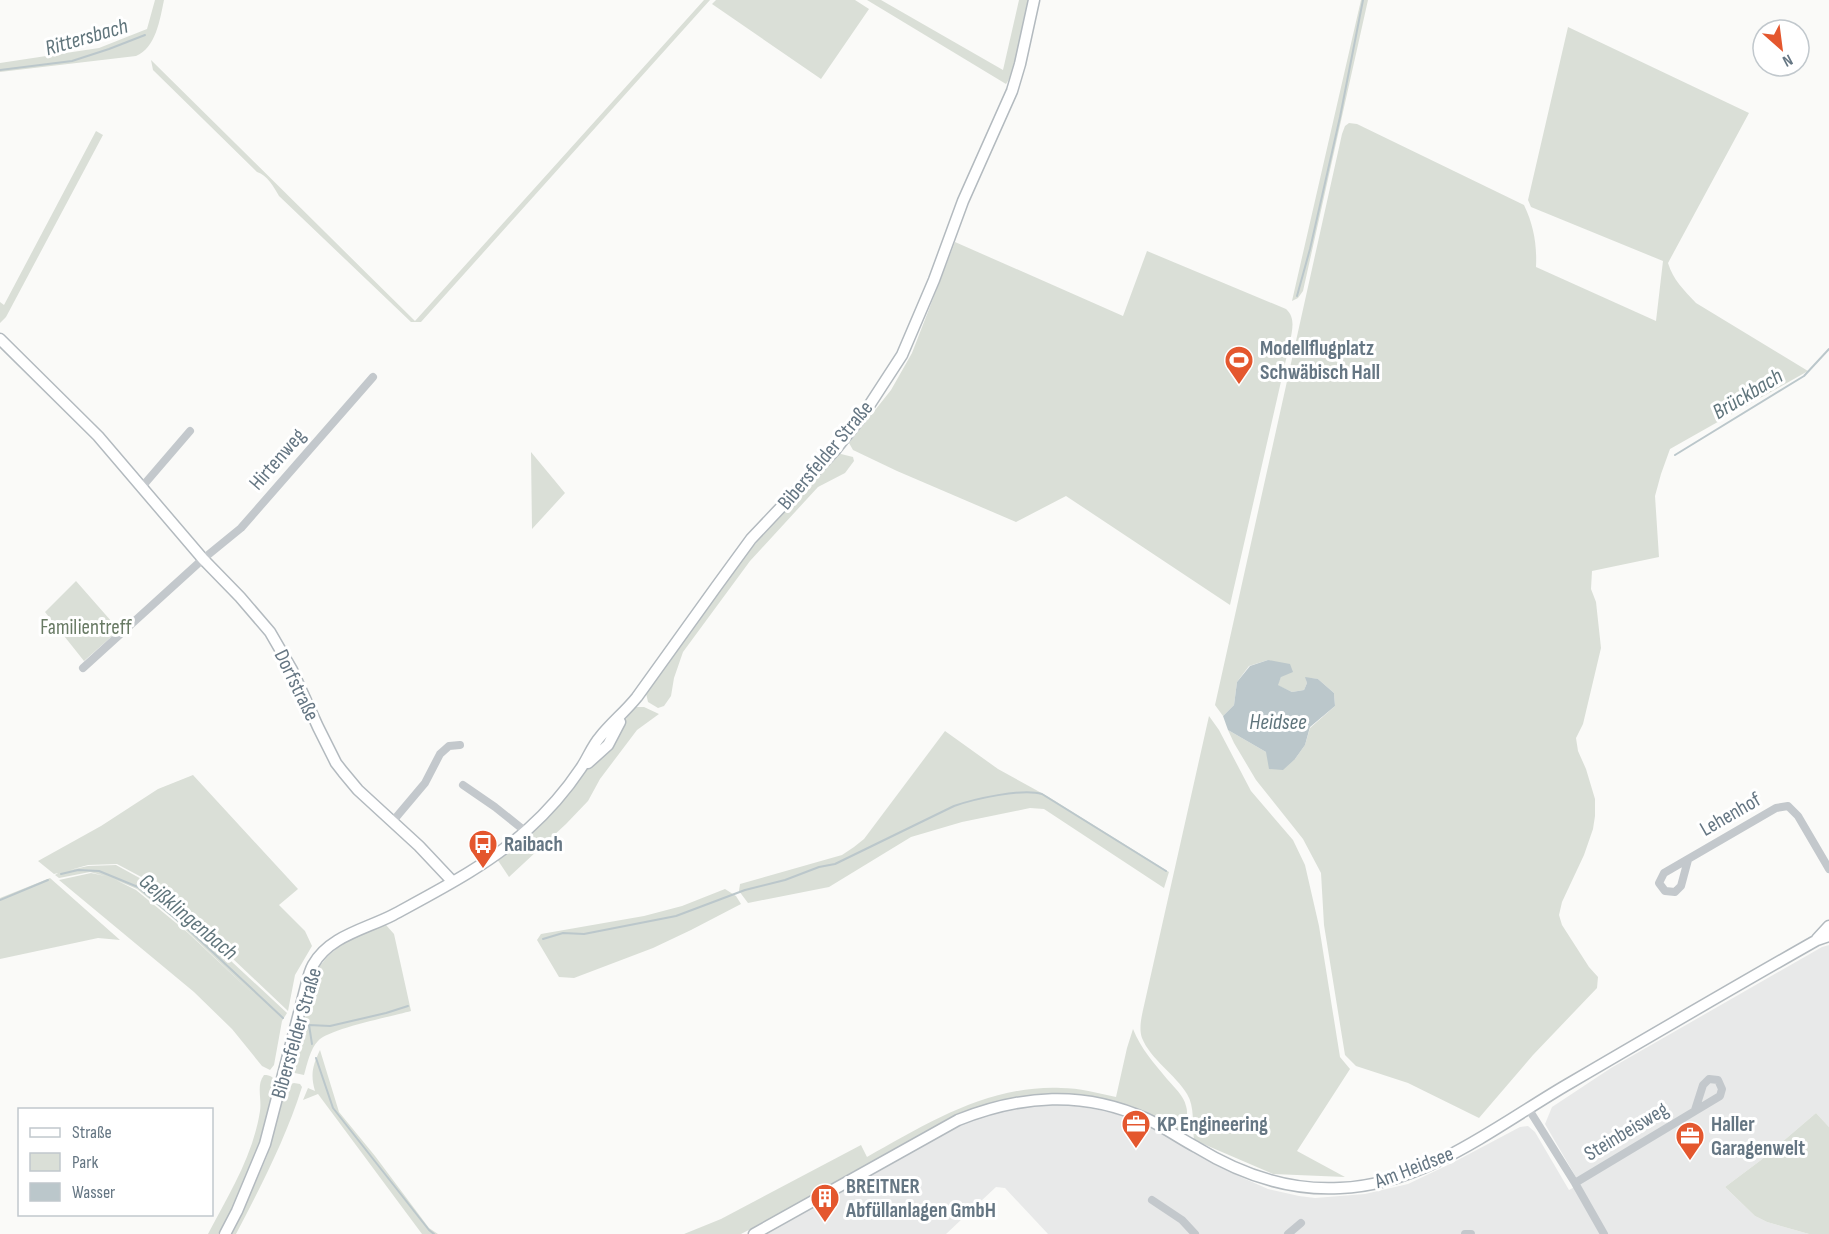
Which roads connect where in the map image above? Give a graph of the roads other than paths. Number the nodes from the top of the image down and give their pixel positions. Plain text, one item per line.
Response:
1 (1034, 0) edge
2 (0, 339) edge
3 (373, 377) dead end
4 (190, 432) dead end
5 (141, 488) junction
6 (203, 559) junction
7 (83, 668) dead end
8 (460, 746) dead end
9 (463, 785) dead end
10 (393, 821) junction
11 (525, 831) junction
12 (1688, 860) junction
13 (1829, 869) edge
14 (452, 881) junction
15 (1829, 926) edge
16 (1829, 936) edge
17 (1817, 940) junction
18 (1528, 1108) junction
19 (1695, 1110) dead end
20 (1575, 1183) junction
21 (1152, 1200) dead end
22 (1301, 1223) dead end
23 (225, 1234) edge
24 (754, 1234) edge
25 (1195, 1234) edge
26 (1288, 1234) edge
27 (1465, 1234) edge
28 (1471, 1234) edge
29 (1604, 1234) edge

1 - 11 street, Bibersfelder Straße
2 - 5 street, Dorfstraße
3 - 6 street, Hirtenweg
4 - 5 street
5 - 6 street, Dorfstraße
6 - 7 street, Hirtenweg
6 - 10 street, Dorfstraße
8 - 10 street
9 - 11 street
10 - 14 street, Dorfstraße
11 - 14 street, Bibersfelder Straße
12 - 12 street, Lehenhof
12 - 13 street, Lehenhof
14 - 23 street, Bibersfelder Straße
15 - 17 street, Am Heidsee
16 - 17 street, Am Heidsee
17 - 18 street, Am Heidsee
18 - 20 street, Steinbeisweg
18 - 24 street, Am Heidsee
19 - 20 street, Steinbeisweg
20 - 29 street, Steinbeisweg
21 - 25 street
22 - 26 street
27 - 28 street

